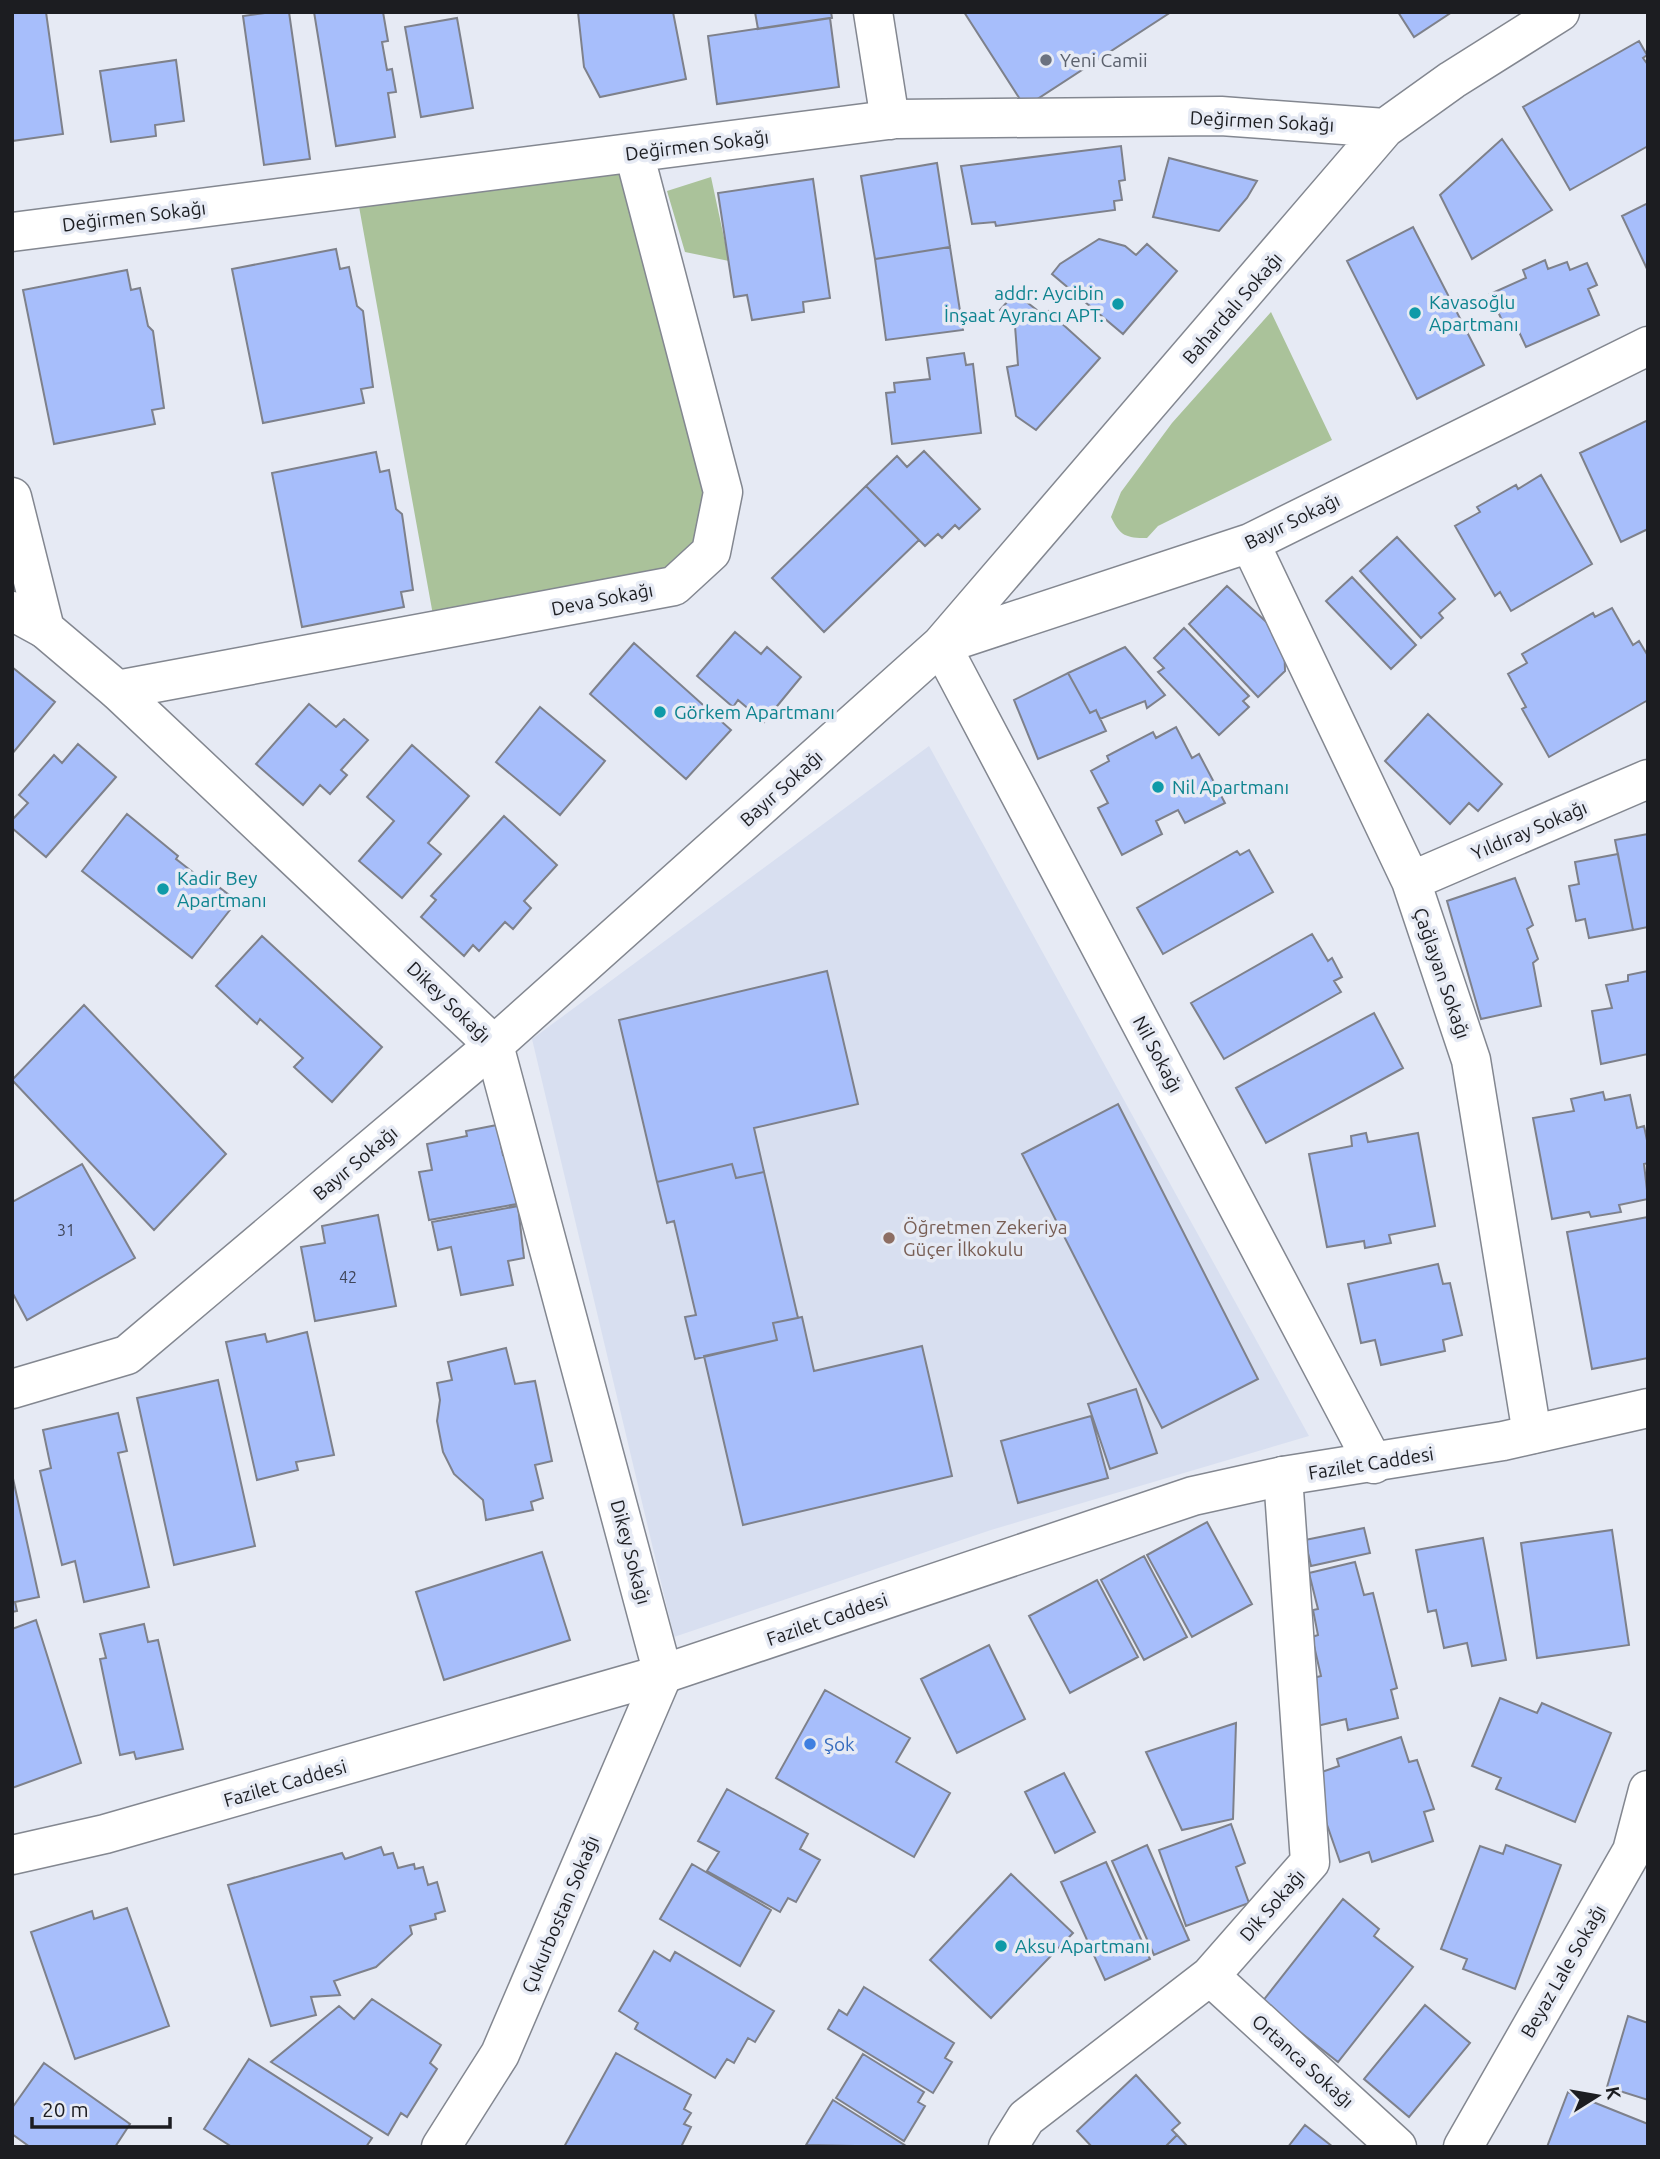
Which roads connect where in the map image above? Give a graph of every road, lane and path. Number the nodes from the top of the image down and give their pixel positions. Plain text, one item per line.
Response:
1 (873, 12) edge
2 (1560, 12) edge
3 (890, 120) junction
4 (1385, 128) junction
5 (634, 153) junction
6 (12, 232) edge
7 (1648, 346) edge
8 (12, 497) edge
9 (1250, 543) junction
10 (12, 611) edge
11 (45, 629) junction
12 (941, 645) junction
13 (117, 690) junction
14 (1648, 779) edge
15 (1411, 881) junction
16 (494, 1045) junction
17 (12, 1389) edge
18 (1648, 1408) edge
19 (1532, 1434) junction
20 (1374, 1464) junction
21 (1283, 1476) junction
22 (663, 1674) junction
23 (1648, 1790) edge
24 (12, 1855) edge
25 (1210, 1976) junction
26 (441, 2147) edge
27 (1008, 2147) edge
28 (1396, 2147) edge
29 (1463, 2147) edge

1 - 3 street
2 - 4 street, Bahardalı Sokağı
3 - 4 street, Değirmen Sokağı
3 - 5 street, Değirmen Sokağı
4 - 12 street, Bahardalı Sokağı
5 - 6 street, Değirmen Sokağı
5 - 13 street, Deva Sokağı
7 - 9 street, Bayır Sokağı
8 - 11 street
9 - 12 street, Bayır Sokağı
9 - 15 street, Çağlayan Sokağı
10 - 11 street, Dikey Sokağı
11 - 13 street, Dikey Sokağı
12 - 16 street, Bayır Sokağı
12 - 20 street, Nil Sokağı
13 - 16 street, Dikey Sokağı
14 - 15 street, Yıldıray Sokağı
15 - 19 street, Çağlayan Sokağı
16 - 17 street, Bayır Sokağı
16 - 22 street, Dikey Sokağı
18 - 19 street, Fazilet Caddesi
19 - 20 street, Fazilet Caddesi
20 - 21 street, Fazilet Caddesi
21 - 22 street, Fazilet Caddesi
21 - 25 street, Dik Sokağı
22 - 24 street, Fazilet Caddesi
22 - 26 street, Çukurbostan Sokağı
23 - 29 street, Beyaz Lale Sokağı
25 - 27 street, Dik Sokağı
25 - 28 street, Ortanca Sokağı

